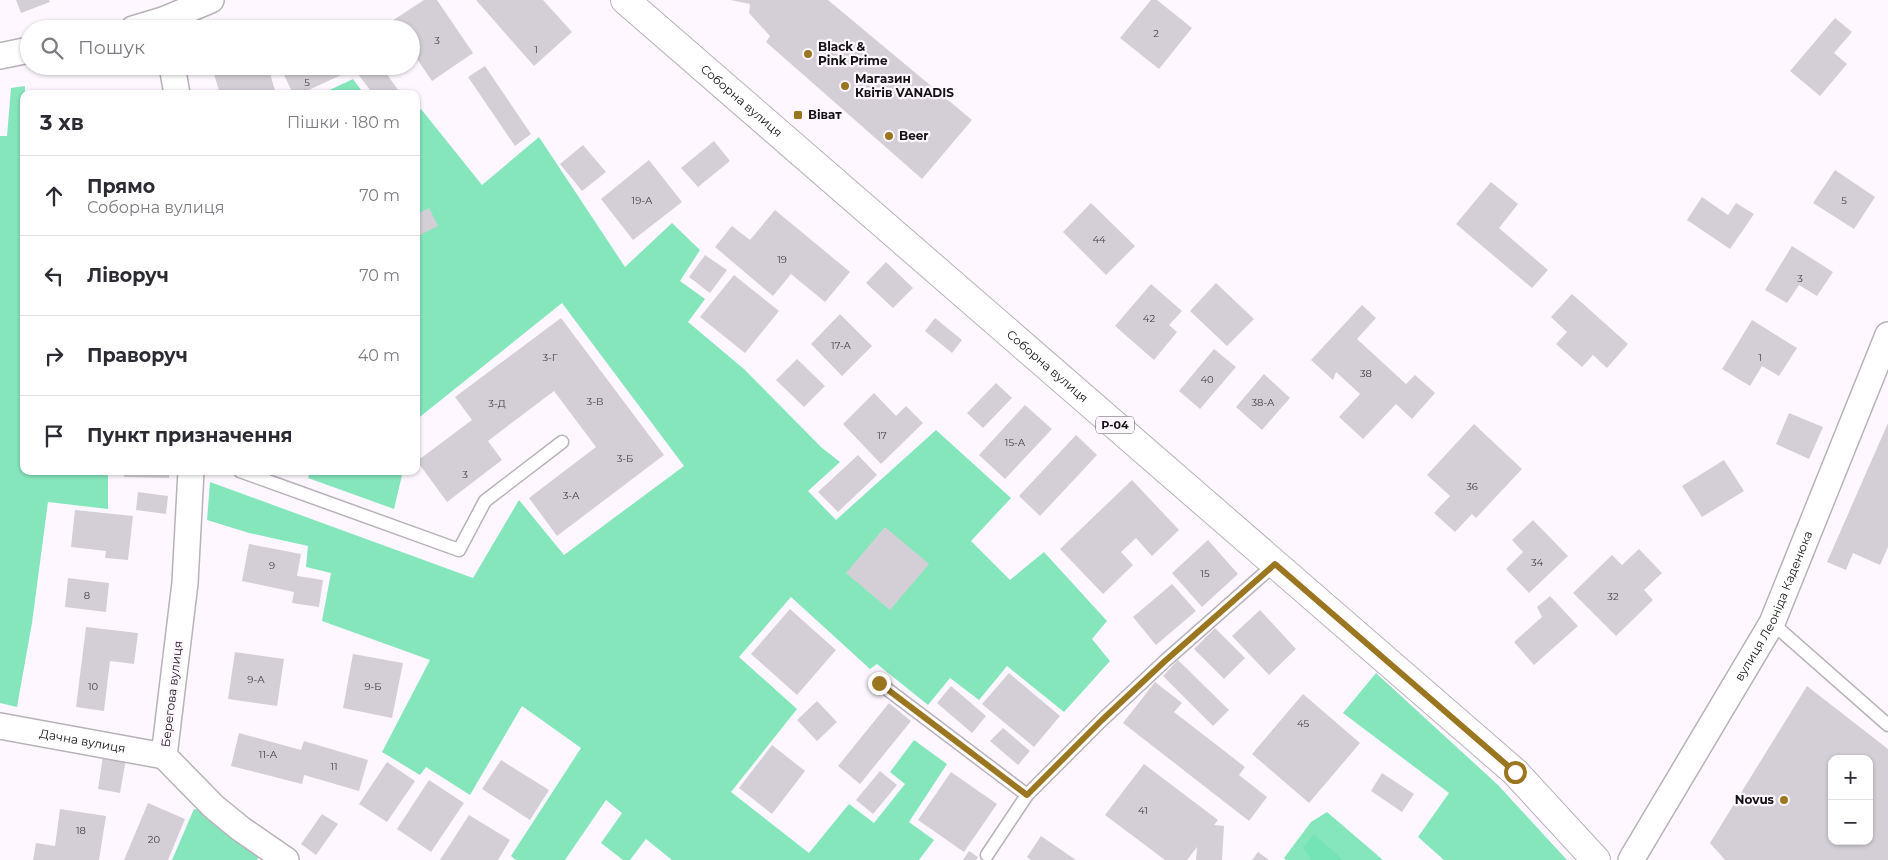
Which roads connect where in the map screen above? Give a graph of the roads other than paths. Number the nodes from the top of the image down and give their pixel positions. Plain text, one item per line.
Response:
1 (211, 0) edge
2 (625, 0) edge
3 (172, 20) edge
4 (20, 52) edge
5 (0, 56) edge
6 (174, 75) edge
7 (176, 90) edge
8 (1888, 335) edge
9 (562, 442) dead end
10 (191, 475) edge
11 (251, 475) edge
12 (1275, 564) junction
13 (1772, 623) junction
14 (879, 683) dead end
15 (1888, 725) edge
16 (0, 726) edge
17 (164, 756) junction
18 (1027, 795) junction
19 (987, 855) dead end
20 (286, 860) edge
21 (1596, 860) edge
22 (1631, 860) edge

1 - 3 street
2 - 12 main road, Соборна вулиця / Р-04
4 - 5 street
6 - 7 street
8 - 13 street, вулиця Леоніда Каденюка
9 - 11 lane
10 - 17 street, Берегова вулиця
12 - 18 lane
12 - 21 main road, Соборна вулиця / Р-04
13 - 15 lane
13 - 22 street, вулиця Леоніда Каденюка
14 - 18 lane
16 - 17 street, Дачна вулиця
17 - 20 street, Берегова вулиця
18 - 19 lane

